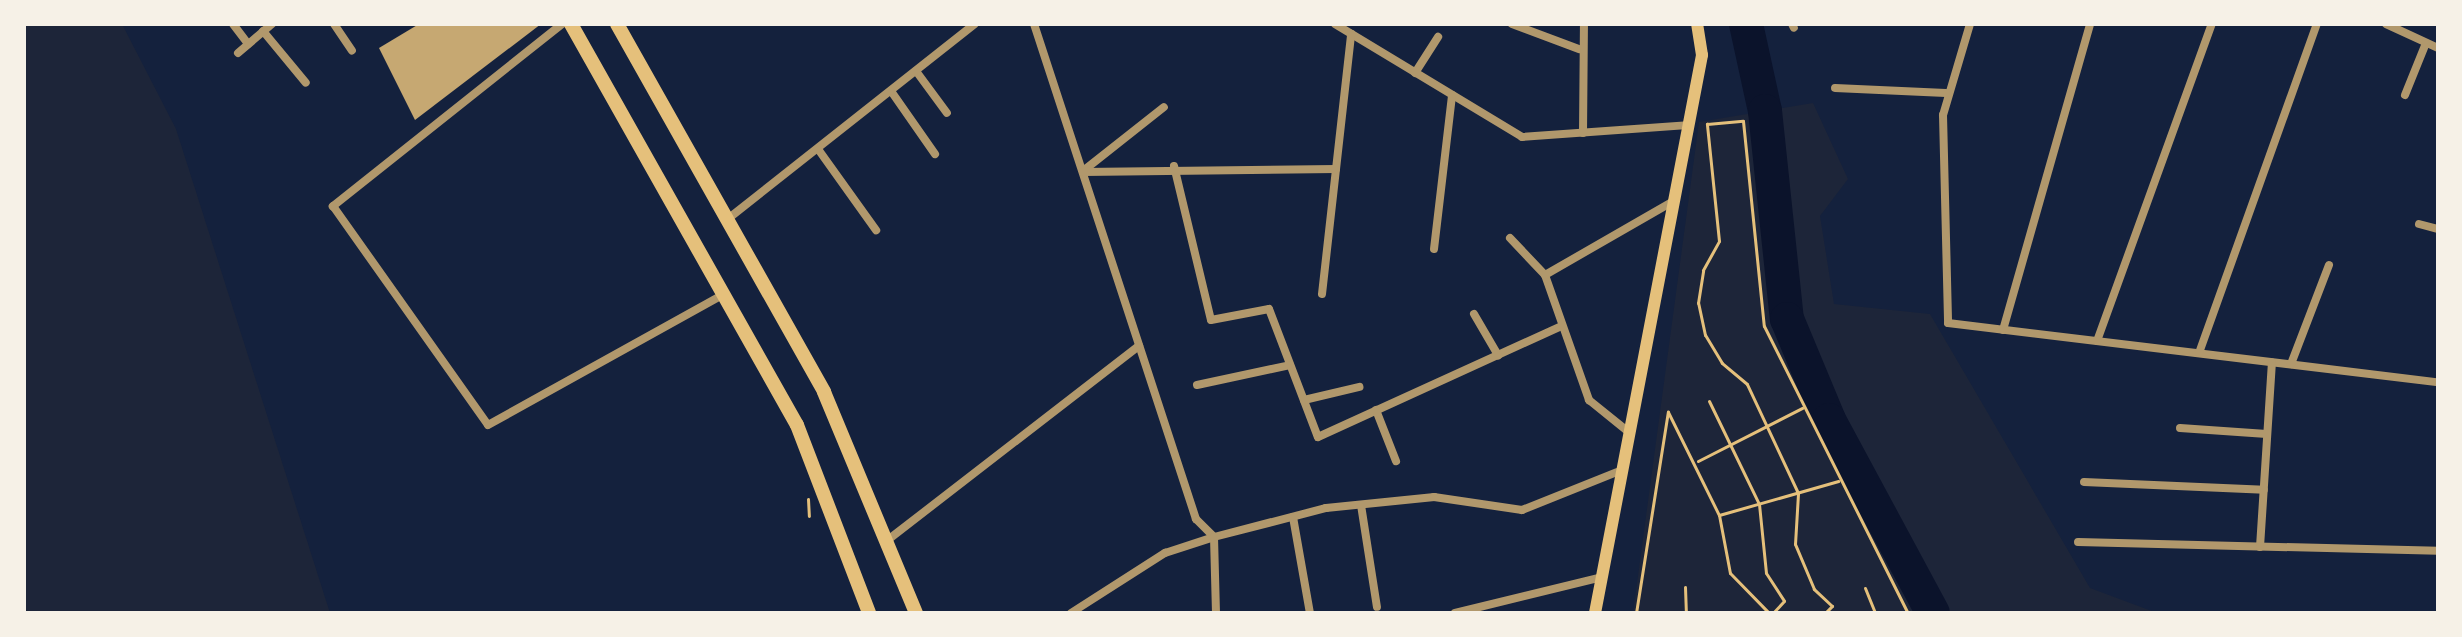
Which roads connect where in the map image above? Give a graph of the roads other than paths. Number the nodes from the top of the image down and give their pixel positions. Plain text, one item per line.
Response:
1 (233, 24) edge
2 (272, 24) edge
3 (334, 24) edge
4 (562, 24) edge
5 (571, 24) edge
6 (617, 24) edge
7 (975, 24) edge
8 (1034, 24) edge
9 (1335, 24) edge
10 (1512, 24) edge
11 (1584, 24) edge
12 (1697, 24) edge
13 (1970, 24) edge
14 (2090, 24) edge
15 (2212, 24) edge
16 (2317, 24) edge
17 (2386, 24) edge
18 (263, 31) junction
19 (1351, 34) junction
20 (1438, 37) dead end
21 (2426, 43) junction
22 (248, 44) junction
23 (2438, 48) edge
24 (1579, 49) junction
25 (352, 51) dead end
26 (238, 53) dead end
27 (916, 71) junction
28 (1415, 73) junction
29 (306, 83) dead end
30 (1835, 88) dead end
31 (891, 91) junction
32 (1946, 93) junction
33 (1452, 95) junction
34 (2405, 95) dead end
35 (1164, 107) dead end
36 (947, 113) dead end
37 (1688, 125) junction
38 (1583, 133) junction
39 (818, 149) junction
40 (935, 154) dead end
41 (1174, 166) junction
42 (1336, 169) junction
43 (1083, 172) junction
44 (1672, 202) junction
45 (729, 218) junction
46 (2419, 224) dead end
47 (2438, 229) edge
48 (876, 230) dead end
49 (1510, 238) dead end
50 (1434, 249) dead end
51 (2329, 265) dead end
52 (1545, 275) junction
53 (1322, 294) dead end
54 (723, 295) junction
55 (1474, 314) dead end
56 (1559, 327) junction
57 (2003, 330) junction
58 (2097, 341) junction
59 (1139, 346) junction
60 (2199, 353) junction
61 (1498, 355) junction
62 (2272, 362) junction
63 (2291, 364) junction
64 (1290, 365) junction
65 (2438, 382) edge
66 (1197, 385) dead end
67 (1359, 387) dead end
68 (1304, 400) junction
69 (1376, 410) junction
70 (2180, 428) dead end
71 (1626, 430) junction
72 (2267, 434) junction
73 (1396, 461) dead end
74 (1617, 472) junction
75 (2084, 482) dead end
76 (2264, 490) junction
77 (1361, 505) junction
78 (1293, 517) junction
79 (1214, 537) junction
80 (889, 539) junction
81 (2078, 542) dead end
82 (2260, 547) junction
83 (2438, 551) edge
84 (1599, 578) junction
85 (1377, 607) dead end
86 (869, 613) edge
87 (916, 613) edge
88 (1071, 613) edge
89 (1216, 613) edge
90 (1310, 613) edge
91 (1455, 613) edge
92 (1595, 613) edge

1 - 22 street
2 - 18 street
3 - 25 street
4 - 54 street
5 - 54 main road
6 - 45 main road
7 - 27 street
8 - 43 street
9 - 19 street
10 - 24 street
11 - 24 street
12 - 37 main road
13 - 32 street
14 - 57 street
15 - 58 street
16 - 60 street
17 - 21 street
18 - 22 street
18 - 29 street
19 - 28 street
19 - 42 street
20 - 28 street
21 - 23 street
21 - 34 street
22 - 26 street
24 - 38 street
27 - 31 street
27 - 36 street
28 - 33 street
30 - 32 street
31 - 39 street
31 - 40 street
32 - 57 street
33 - 38 street
33 - 50 street
35 - 43 street
37 - 38 street
37 - 44 main road
39 - 45 street
39 - 48 street
41 - 42 street
41 - 43 street
41 - 64 street
42 - 53 street
43 - 59 street
44 - 52 street
44 - 71 main road
45 - 80 main road
46 - 47 street
49 - 52 street
51 - 63 street
52 - 56 street
54 - 86 main road
55 - 61 street
56 - 61 street
56 - 71 street
57 - 58 street
58 - 60 street
59 - 79 street
59 - 80 street
60 - 62 street
61 - 69 street
62 - 63 street
62 - 72 street
63 - 65 street
64 - 66 street
64 - 68 street
67 - 68 street
68 - 69 street
69 - 73 street
70 - 72 street
71 - 74 main road
72 - 76 street
74 - 77 street
74 - 84 main road
75 - 76 street
76 - 82 street
77 - 78 street
77 - 85 street
78 - 79 street
78 - 90 street
79 - 88 street
79 - 89 street
80 - 87 main road
81 - 82 street
82 - 83 street
84 - 91 street
84 - 92 main road

